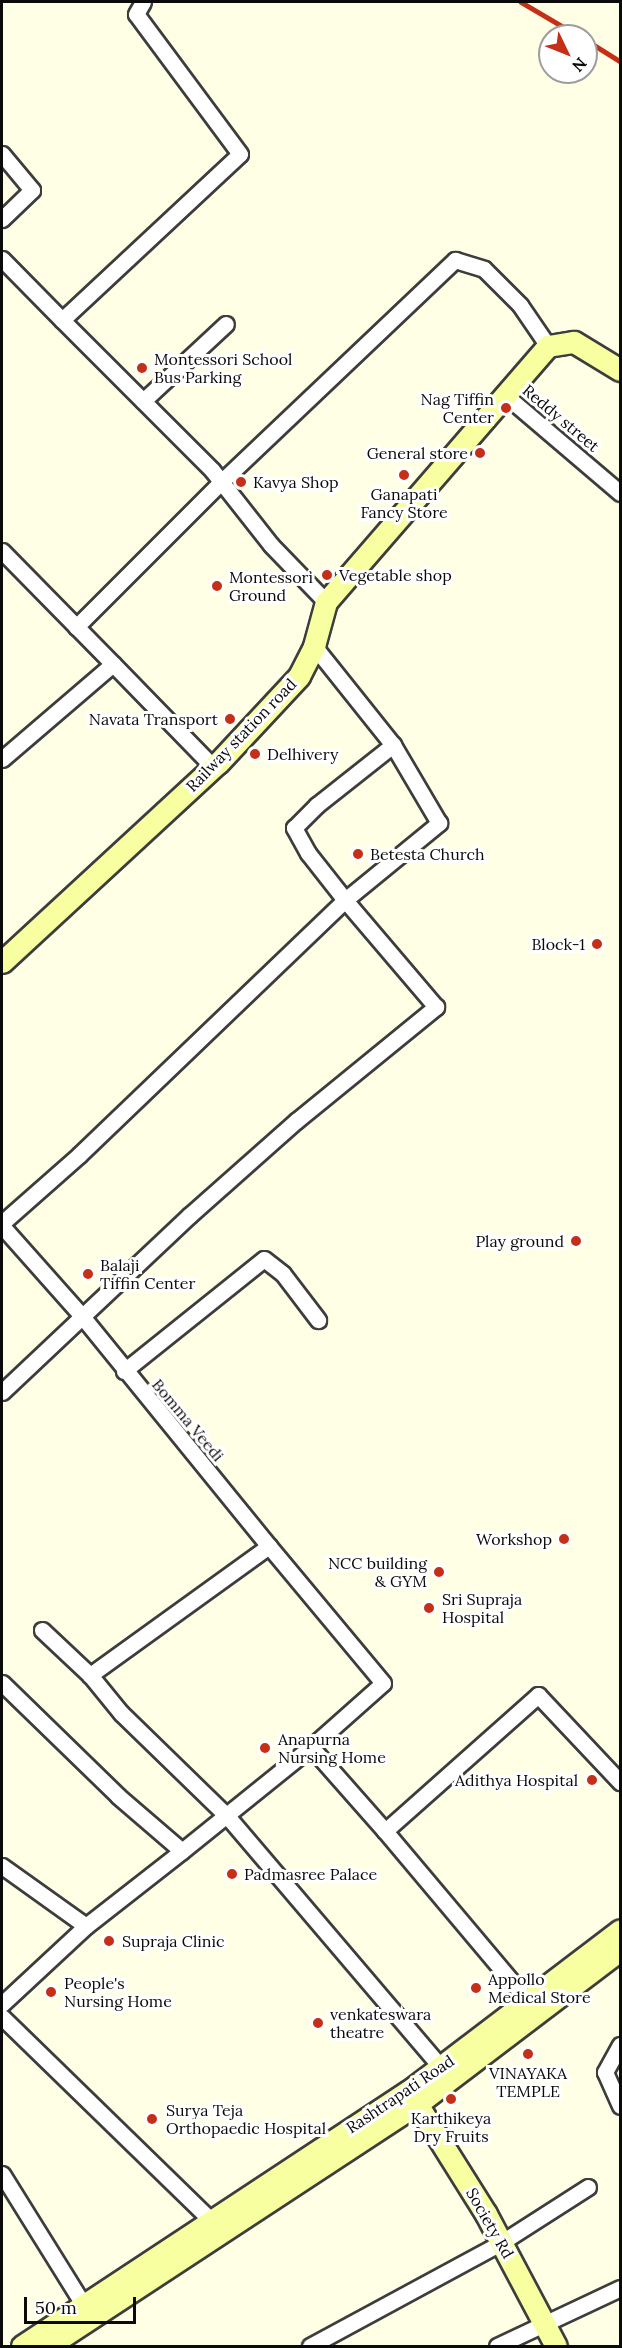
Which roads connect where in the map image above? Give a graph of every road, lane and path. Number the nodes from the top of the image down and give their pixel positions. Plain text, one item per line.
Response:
1 (143, 2) edge
2 (2, 154) edge
3 (2, 219) edge
4 (2, 259) edge
5 (62, 320) junction
6 (226, 324) dead end
7 (548, 346) junction
8 (621, 370) edge
9 (506, 395) junction
10 (143, 401) junction
11 (221, 482) junction
12 (621, 493) edge
13 (2, 551) edge
14 (326, 602) junction
15 (76, 627) junction
16 (314, 646) junction
17 (113, 664) junction
18 (393, 745) junction
19 (2, 759) edge
20 (213, 767) junction
21 (345, 900) junction
22 (2, 962) edge
23 (2, 1225) edge
24 (81, 1316) junction
25 (318, 1320) dead end
26 (124, 1371) junction
27 (2, 1392) edge
28 (269, 1546) junction
29 (42, 1630) dead end
30 (90, 1675) junction
31 (2, 1683) edge
32 (311, 1748) junction
33 (621, 1782) edge
34 (228, 1817) junction
35 (386, 1831) junction
36 (182, 1851) junction
37 (2, 1866) edge
38 (86, 1926) junction
39 (621, 1930) edge
40 (621, 1950) edge
41 (528, 2001) junction
42 (2, 2004) edge
43 (2, 2017) edge
44 (621, 2045) edge
45 (446, 2073) junction
46 (417, 2104) junction
47 (621, 2106) edge
48 (2, 2174) edge
49 (588, 2187) dead end
50 (212, 2221) junction
51 (502, 2242) junction
52 (621, 2288) edge
53 (87, 2311) junction
54 (543, 2323) junction
55 (68, 2333) edge
56 (22, 2346) edge
57 (48, 2346) edge
58 (310, 2346) edge
59 (497, 2346) edge
60 (556, 2346) edge

1 - 5 street
2 - 3 street
4 - 5 street
5 - 10 street
6 - 10 street
7 - 8 street
7 - 9 street, Railway station road
7 - 11 street
9 - 12 street, Reddy street
9 - 14 street, Railway station road
10 - 11 street
11 - 14 street
11 - 15 street
13 - 15 street
14 - 16 street, Railway station road
15 - 17 street
16 - 18 street
16 - 20 street, Railway station road
17 - 19 street
17 - 20 street
18 - 21 street
18 - 21 street
20 - 22 street, Railway station road
21 - 23 street
21 - 24 street
23 - 24 street, Bomma Veedi
24 - 26 street, Bomma Veedi
24 - 27 street
25 - 26 street
26 - 28 street, Bomma Veedi
28 - 30 street
28 - 32 street, Bomma Veedi
29 - 30 street
30 - 34 street
31 - 36 street
32 - 34 street
32 - 35 street
33 - 35 street
34 - 36 street
34 - 45 street
35 - 41 street
36 - 38 street
37 - 38 street
38 - 42 street
39 - 41 street, Rashtrapati Road
40 - 45 street, Rashtrapati Road
41 - 45 street, Rashtrapati Road
43 - 50 street
44 - 47 street
45 - 46 street, Rashtrapati Road
45 - 50 street, Rashtrapati Road
46 - 51 street, Society Rd
46 - 53 street, Rashtrapati Road
48 - 53 street
49 - 51 street
50 - 53 street, Rashtrapati Road
51 - 54 street, Society Rd
51 - 58 street
52 - 54 street
53 - 55 street, Rashtrapati Road
54 - 59 street
54 - 60 street, Society Rd
55 - 56 street, Rashtrapati Road
55 - 57 street, Rashtrapati Road

